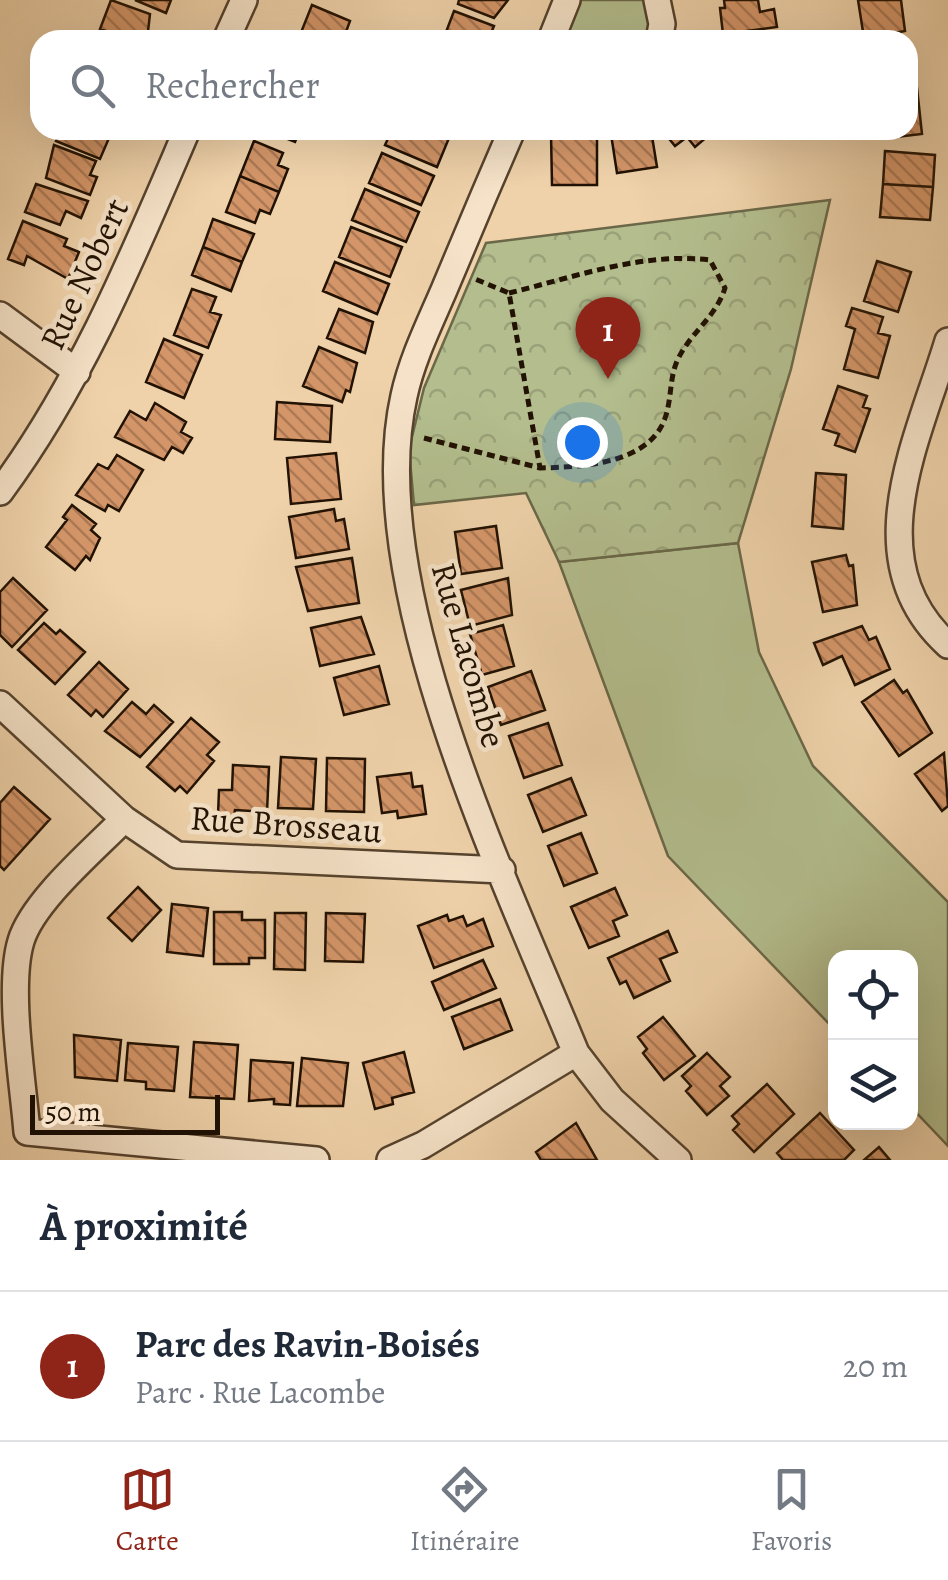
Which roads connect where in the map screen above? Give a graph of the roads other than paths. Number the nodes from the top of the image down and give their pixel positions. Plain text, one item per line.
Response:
1 (244, 0) edge
2 (568, 0) edge
3 (657, 0) edge
4 (230, 30) edge
5 (554, 30) edge
6 (661, 30) edge
7 (184, 140) edge
8 (508, 140) edge
9 (0, 315) edge
10 (948, 341) edge
11 (77, 372) junction
12 (0, 492) edge
13 (948, 645) edge
14 (0, 704) edge
15 (124, 819) junction
16 (502, 870) junction
17 (576, 1053) junction
18 (11, 1066) edge
19 (0, 1128) edge
20 (28, 1132) junction
21 (316, 1160) edge
22 (390, 1160) edge
23 (678, 1160) edge

1 - 4 street
2 - 5 street
3 - 6 street
7 - 11 street, Rue Nobert
8 - 16 street, Rue Lacombe
9 - 11 street
10 - 13 street
11 - 12 street, Rue Nobert
14 - 15 street, Rue Brosseau
15 - 16 street, Rue Brosseau
15 - 18 street
16 - 17 street, Rue Lacombe
17 - 22 street
17 - 23 street, Rue Lacombe
18 - 20 street
19 - 20 street
20 - 21 street

